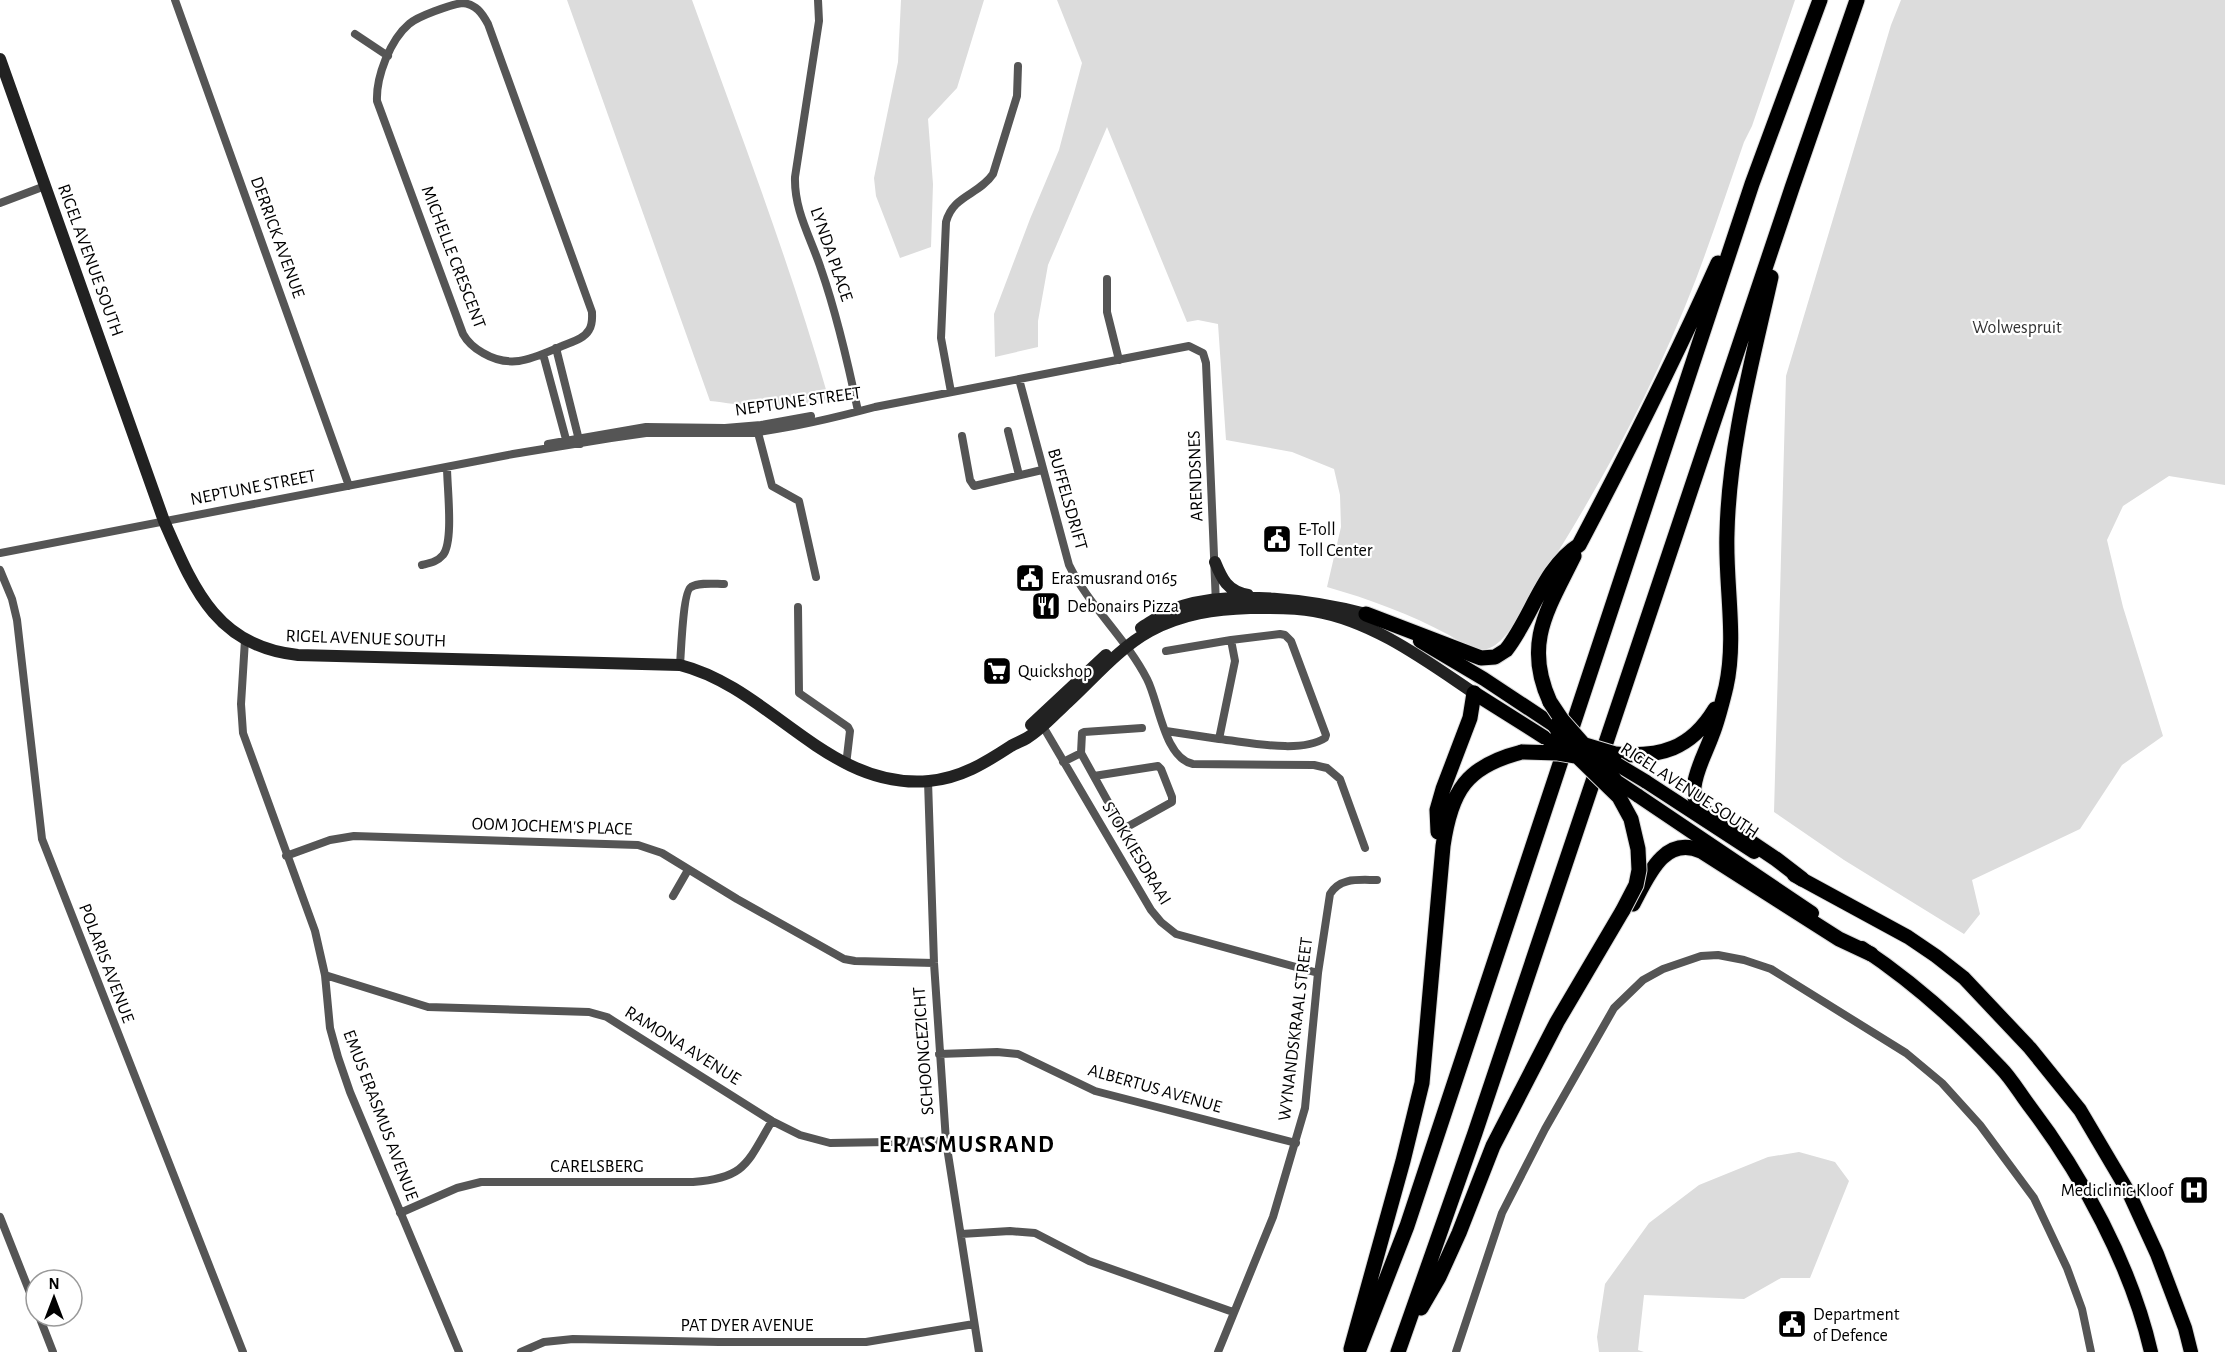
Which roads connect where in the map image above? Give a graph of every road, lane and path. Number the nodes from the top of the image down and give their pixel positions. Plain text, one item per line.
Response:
1 (175, 0) edge
2 (818, 0) edge
3 (1820, 0) edge
4 (1857, 0) edge
5 (355, 34) dead end
6 (388, 56) junction
7 (0, 59) edge
8 (1018, 66) dead end
9 (1752, 184) junction
10 (45, 186) junction
11 (1792, 188) junction
12 (0, 202) edge
13 (1107, 279) dead end
14 (556, 348) junction
15 (1194, 348) joint
16 (543, 354) junction
17 (1119, 360) junction
18 (1019, 379) junction
19 (951, 392) junction
20 (858, 410) junction
21 (757, 429) junction
22 (1008, 431) dead end
23 (962, 436) dead end
24 (579, 441) junction
25 (567, 443) junction
26 (447, 467) junction
27 (1042, 470) junction
28 (1019, 475) junction
29 (349, 486) junction
30 (164, 521) junction
31 (1579, 544) junction
32 (0, 553) edge
33 (1215, 562) junction
34 (422, 565) dead end
35 (0, 570) edge
36 (816, 577) dead end
37 (724, 584) dead end
38 (1293, 600) junction
39 (1216, 605) junction
40 (798, 607) dead end
41 (1366, 614) junction
42 (1729, 621) junction
43 (244, 640) junction
44 (1231, 640) junction
45 (1125, 644) junction
46 (1166, 651) dead end
47 (680, 665) junction
48 (1474, 693) junction
49 (1040, 722) junction
50 (1555, 726) junction
51 (1142, 728) dead end
52 (1166, 731) junction
53 (1220, 739) junction
54 (1550, 741) junction
55 (1567, 742) junction
56 (1581, 750) junction
57 (1081, 753) junction
58 (1615, 758) junction
59 (1597, 760) junction
60 (1064, 762) junction
61 (846, 765) junction
62 (1094, 776) junction
63 (1614, 779) junction
64 (928, 781) junction
65 (1365, 848) dead end
66 (286, 856) junction
67 (688, 870) junction
68 (1802, 879) junction
69 (1377, 880) dead end
70 (673, 896) dead end
71 (1434, 949) junction
72 (1871, 954) junction
73 (934, 963) junction
74 (1586, 972) junction
75 (1318, 973) junction
76 (326, 975) junction
77 (939, 1054) junction
78 (772, 1121) junction
79 (946, 1141) junction
80 (1296, 1143) junction
81 (400, 1213) junction
82 (0, 1217) edge
83 (961, 1234) junction
84 (24, 1278) edge
85 (1233, 1312) junction
86 (974, 1324) junction
87 (44, 1328) edge
88 (1400, 1348) edge
89 (53, 1352) edge
90 (243, 1352) edge
91 (459, 1352) edge
92 (521, 1352) edge
93 (979, 1352) edge
94 (1218, 1352) edge
95 (1350, 1352) edge
96 (1358, 1352) edge
97 (1456, 1352) edge
98 (2091, 1352) edge
99 (2151, 1352) edge
100 (2191, 1352) edge

1 - 29 street, DERRICK AVENUE
2 - 20 street, LYNDA PLACE
3 - 9 highway
4 - 11 highway
5 - 6 street
6 - 14 street, MICHELLE CRESCENT
6 - 16 street, MICHELLE CRESCENT
7 - 10 main road, RIGEL AVENUE SOUTH
8 - 19 street
9 - 31 highway
9 - 96 highway
10 - 12 street
10 - 30 main road, RIGEL AVENUE SOUTH
11 - 42 highway
11 - 88 highway
13 - 17 street
14 - 16 street, MICHELLE CRESCENT
14 - 24 street
15 - 17 street, NEPTUNE STREET
15 - 33 street, ARENDSNES
16 - 25 street
17 - 18 street, NEPTUNE STREET
18 - 19 street, NEPTUNE STREET
18 - 27 street, BUFFELSDRIFT
19 - 20 street, NEPTUNE STREET
20 - 21 street, NEPTUNE STREET
21 - 24 street, NEPTUNE STREET
21 - 36 street
22 - 28 street
23 - 28 street
24 - 25 street, NEPTUNE STREET
25 - 26 street, NEPTUNE STREET
26 - 29 street, NEPTUNE STREET
26 - 34 street
27 - 28 street
27 - 45 street, BUFFELSDRIFT
29 - 30 street, NEPTUNE STREET
30 - 32 street, NEPTUNE STREET
30 - 43 main road, RIGEL AVENUE SOUTH
31 - 41 highway
31 - 56 highway, bridge
33 - 38 main road
33 - 39 street, ARENDSNES
35 - 90 street, POLARIS AVENUE
37 - 47 street
38 - 39 main road, RIGEL AVENUE SOUTH
38 - 41 main road, RIGEL AVENUE SOUTH
39 - 45 main road, RIGEL AVENUE SOUTH
39 - 48 main road, RIGEL AVENUE SOUTH
40 - 61 street
41 - 50 main road, RIGEL AVENUE SOUTH
42 - 58 highway
42 - 68 highway
43 - 47 main road, RIGEL AVENUE SOUTH
43 - 66 street, EMUS ERASMUS AVENUE
44 - 46 street
44 - 53 street
44 - 53 street
45 - 49 main road, RIGEL AVENUE SOUTH
45 - 52 street, BUFFELSDRIFT
47 - 61 main road, RIGEL AVENUE SOUTH
48 - 54 main road, RIGEL AVENUE SOUTH
48 - 71 highway
49 - 60 street, STOKKIESDRAAI
49 - 64 main road, RIGEL AVENUE SOUTH
50 - 55 highway, bridge
50 - 56 main road, RIGEL AVENUE SOUTH, bridge
51 - 57 street
52 - 53 street
52 - 65 street, BUFFELSDRIFT
54 - 55 highway, bridge
54 - 56 main road, RIGEL AVENUE SOUTH, bridge
55 - 56 highway, bridge
56 - 58 highway, bridge
56 - 59 highway, bridge
56 - 63 main road, RIGEL AVENUE SOUTH, bridge
56 - 71 highway, bridge
56 - 74 highway, bridge
57 - 60 street
57 - 62 street
58 - 59 highway, bridge
58 - 68 main road, RIGEL AVENUE SOUTH, bridge
59 - 63 highway, bridge
60 - 75 street, STOKKIESDRAAI
61 - 64 main road, RIGEL AVENUE SOUTH
62 - 62 street
63 - 72 main road, RIGEL AVENUE SOUTH, bridge
64 - 73 street, SCHOONGEZICHT
66 - 67 street, OOM JOCHEM'S PLACE
66 - 76 street, EMUS ERASMUS AVENUE
67 - 70 street
67 - 73 street, OOM JOCHEM'S PLACE
68 - 100 main road, RIGEL AVENUE SOUTH
69 - 75 street, WYNANDSKRAAL STREET
71 - 95 highway
72 - 74 highway
72 - 99 main road, RIGEL AVENUE SOUTH
73 - 77 street, SCHOONGEZICHT
74 - 88 highway
75 - 80 street, WYNANDSKRAAL STREET
76 - 78 street, RAMONA AVENUE
76 - 81 street, EMUS ERASMUS AVENUE
77 - 79 street, SCHOONGEZICHT
77 - 80 street, ALBERTUS AVENUE
78 - 79 street, RAMONA AVENUE
78 - 81 street, CARELSBERG
79 - 83 street, SCHOONGEZICHT
80 - 85 street, WYNANDSKRAAL STREET
81 - 91 street, EMUS ERASMUS AVENUE
82 - 84 street
83 - 85 street
83 - 86 street, SCHOONGEZICHT
85 - 94 street, WYNANDSKRAAL STREET
86 - 92 street, PAT DYER AVENUE
86 - 93 street, SCHOONGEZICHT
87 - 89 street
97 - 98 street

